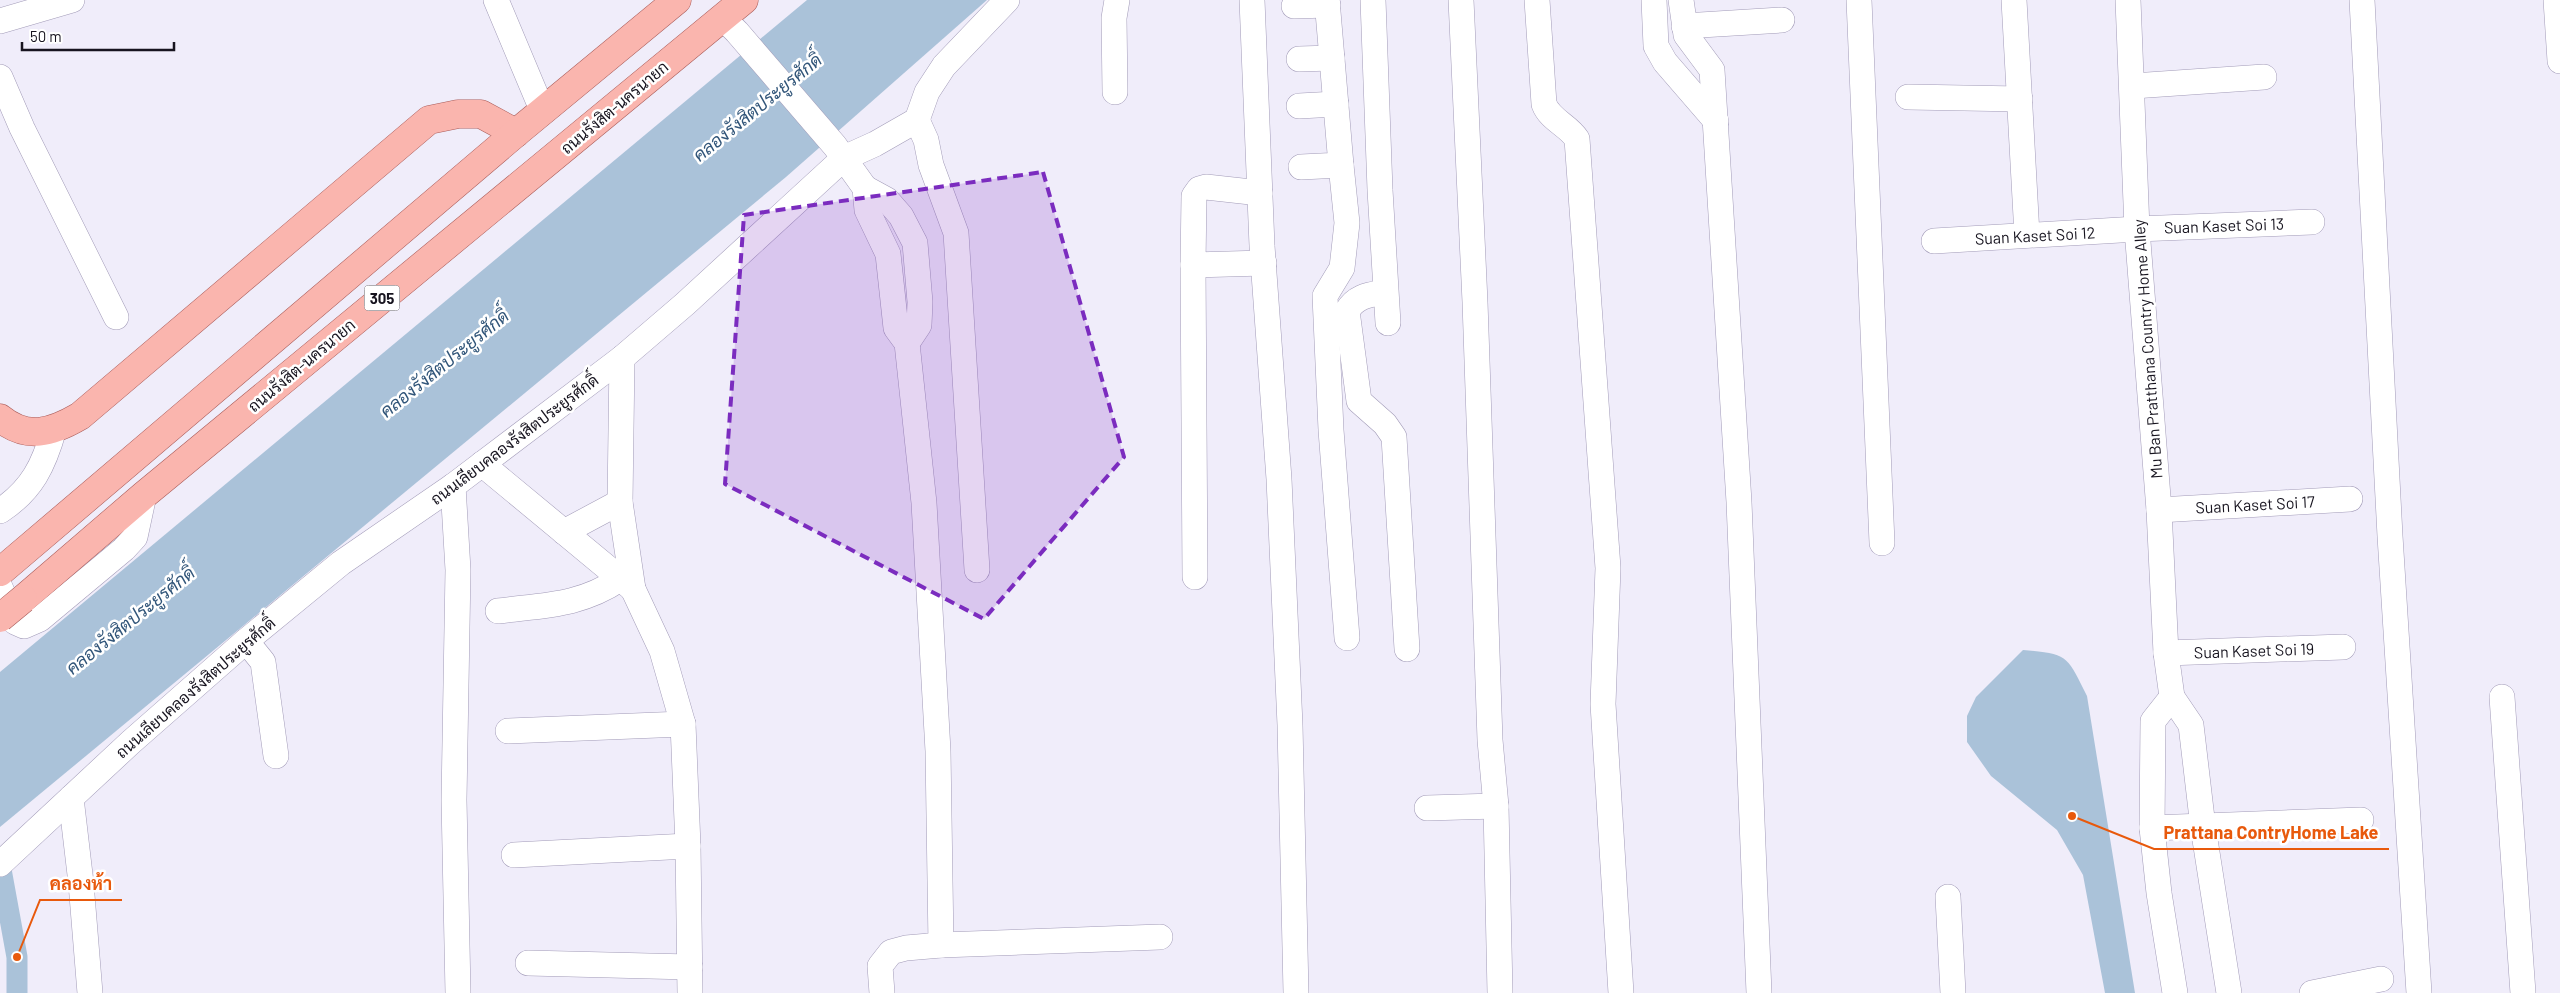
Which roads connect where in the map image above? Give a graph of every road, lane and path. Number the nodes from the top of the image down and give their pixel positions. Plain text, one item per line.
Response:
1 (72, 0) edge
2 (496, 0) edge
3 (677, 0) edge
4 (744, 0) edge
5 (1007, 0) edge
6 (1117, 0) edge
7 (1252, 0) edge
8 (1372, 0) edge
9 (1461, 0) edge
10 (1538, 0) edge
11 (1654, 0) edge
12 (1681, 0) edge
13 (1859, 0) edge
14 (2014, 0) edge
15 (2128, 0) edge
16 (2362, 0) edge
17 (2556, 0) edge
18 (1328, 2) edge
19 (1294, 6) dead end
20 (1782, 20) dead end
21 (0, 21) edge
22 (730, 25) junction
23 (1684, 26) junction
24 (1332, 58) junction
25 (1299, 59) dead end
26 (2560, 62) edge
27 (0, 77) edge
28 (2264, 77) dead end
29 (2133, 86) junction
30 (1115, 92) dead end
31 (1908, 98) dead end
32 (2020, 99) junction
33 (1336, 104) junction
34 (1299, 106) dead end
35 (543, 112) junction
36 (917, 120) junction
37 (1716, 121) junction
38 (516, 133) junction
39 (840, 152) junction
40 (1341, 165) junction
41 (1301, 167) dead end
42 (1260, 193) junction
43 (2312, 222) dead end
44 (2137, 229) junction
45 (2026, 235) junction
46 (1934, 240) dead end
47 (1264, 263) junction
48 (1193, 265) junction
49 (1385, 292) junction
50 (116, 317) dead end
51 (1388, 323) dead end
52 (622, 358) junction
53 (0, 418) edge
54 (54, 429) junction
55 (482, 464) junction
56 (453, 486) junction
57 (2350, 499) dead end
58 (620, 502) junction
59 (2159, 510) junction
60 (0, 511) edge
61 (564, 532) junction
62 (1882, 542) dead end
63 (977, 570) dead end
64 (1195, 577) dead end
65 (8, 580) edge
66 (626, 584) junction
67 (498, 612) dead end
68 (0, 618) edge
69 (1346, 638) dead end
70 (246, 641) junction
71 (2343, 647) dead end
72 (1407, 649) dead end
73 (2166, 653) junction
74 (2172, 696) junction
75 (2502, 697) dead end
76 (683, 724) junction
77 (508, 730) dead end
78 (276, 756) dead end
79 (71, 798) junction
80 (1496, 806) junction
81 (1426, 808) dead end
82 (2361, 820) dead end
83 (2204, 827) junction
84 (2152, 828) junction
85 (688, 846) junction
86 (514, 856) dead end
87 (0, 864) edge
88 (1948, 897) dead end
89 (1160, 937) dead end
90 (941, 945) junction
91 (528, 963) dead end
92 (690, 967) junction
93 (2381, 979) dead end
94 (90, 993) edge
95 (458, 993) edge
96 (690, 993) edge
97 (882, 993) edge
98 (1296, 993) edge
99 (1500, 993) edge
100 (1620, 993) edge
101 (1759, 993) edge
102 (1952, 993) edge
103 (2175, 993) edge
104 (2230, 993) edge
105 (2312, 993) edge
106 (2419, 993) edge
107 (2523, 993) edge

1 - 21 street
2 - 35 street
3 - 35 main road, ถนนรังสิต-นครนายก / 305
4 - 22 main road, ถนนรังสิต-นครนายก / 305
5 - 36 street
6 - 30 street
7 - 42 street
8 - 49 street
9 - 80 street
10 - 100 street
11 - 37 street
12 - 23 street
13 - 62 street
14 - 32 street
15 - 29 street, Mu Ban Pratthana Country Home Alley
16 - 106 street
17 - 26 street
18 - 19 street
18 - 24 street
20 - 23 street
22 - 39 street
22 - 65 main road, ถนนรังสิต-นครนายก / 305
23 - 37 street
24 - 25 street
24 - 33 street
27 - 50 street
28 - 29 street
29 - 44 street, Mu Ban Pratthana Country Home Alley
31 - 32 street
32 - 45 street
33 - 34 street
33 - 40 street
35 - 38 main road, ถนนรังสิต-นครนายก / 305
36 - 39 street, ถนนเลียบคลองรังสิตประยูรศักดิ์
36 - 63 street
37 - 101 street
38 - 54 main road
38 - 65 main road, ถนนรังสิต-นครนายก / 305
39 - 52 street, ถนนเลียบคลองรังสิตประยูรศักดิ์
39 - 90 street
40 - 41 street
40 - 69 street
42 - 47 street
42 - 48 street
43 - 44 street, Suan Kaset Soi 13
44 - 45 street, Suan Kaset Soi 12
44 - 59 street, Mu Ban Pratthana Country Home Alley
45 - 46 street, Suan Kaset Soi 12
47 - 48 street
47 - 98 street
48 - 64 street
49 - 51 street
49 - 72 street
52 - 55 street, ถนนเลียบคลองรังสิตประยูรศักดิ์
52 - 58 street
53 - 54 main road
54 - 60 street
55 - 56 street, ถนนเลียบคลองรังสิตประยูรศักดิ์
55 - 61 street
56 - 70 street, ถนนเลียบคลองรังสิตประยูรศักดิ์
56 - 95 street
57 - 59 street, Suan Kaset Soi 17
58 - 61 street
58 - 66 street
59 - 73 street, Mu Ban Pratthana Country Home Alley
61 - 66 street
65 - 68 main road, ถนนรังสิต-นครนายก / 305, bridge
66 - 67 street
66 - 76 street
70 - 78 street
70 - 79 street, ถนนเลียบคลองรังสิตประยูรศักดิ์
71 - 73 street, Suan Kaset Soi 19
73 - 74 street, Mu Ban Pratthana Country Home Alley
74 - 83 street, Mu Ban Pratthana Country Home Alley
74 - 84 street
75 - 107 street
76 - 77 street
76 - 85 street
79 - 87 street, ถนนเลียบคลองรังสิตประยูรศักดิ์
79 - 94 street
80 - 81 street
80 - 99 street
82 - 83 street
83 - 84 street
83 - 104 street, Mu Ban Pratthana Country Home Alley
84 - 103 street
85 - 86 street
85 - 92 street
88 - 102 street
89 - 90 street
90 - 97 street
91 - 92 street
92 - 96 street
93 - 105 street

